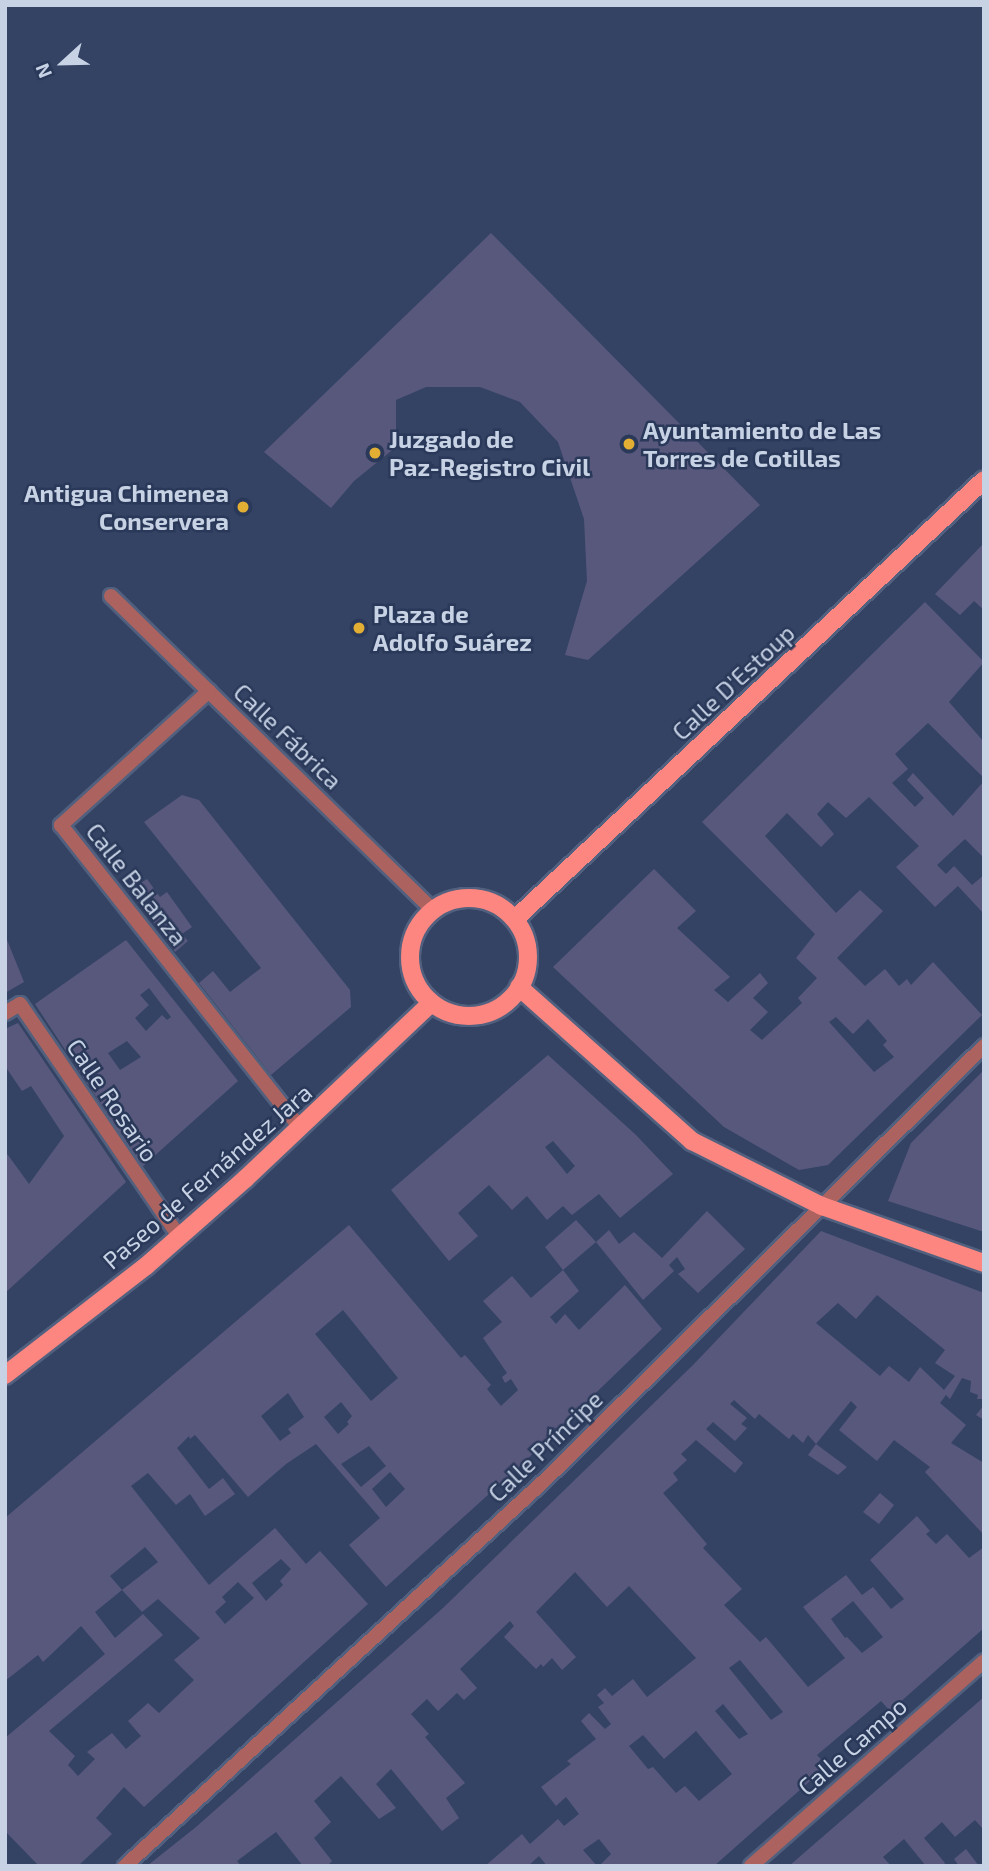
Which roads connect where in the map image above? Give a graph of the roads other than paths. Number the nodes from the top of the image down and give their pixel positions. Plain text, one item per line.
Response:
1 (984, 480) edge
2 (111, 596) dead end
3 (209, 691) junction
4 (433, 910) junction
5 (515, 919) junction
6 (519, 987) junction
7 (431, 1003) junction
8 (5, 1013) edge
9 (984, 1046) edge
10 (300, 1128) junction
11 (822, 1206) junction
12 (179, 1236) junction
13 (984, 1263) edge
14 (5, 1375) edge
15 (984, 1661) edge
16 (125, 1866) edge
17 (751, 1866) edge

1 - 5 main road, Calle D'Estoup
2 - 3 street, Calle Fábrica
3 - 4 street, Calle Fábrica
3 - 10 street, Calle Balanza
4 - 5 main road
4 - 7 main road
5 - 6 main road
6 - 7 main road
6 - 11 main road
7 - 10 main road, Paseo de Fernández Jara
8 - 12 street, Calle Rosario
9 - 11 street, Calle Príncipe
10 - 12 main road, Paseo de Fernández Jara
11 - 13 main road
11 - 16 street, Calle Príncipe
12 - 14 main road, Paseo de Fernández Jara
15 - 17 street, Calle Campo

